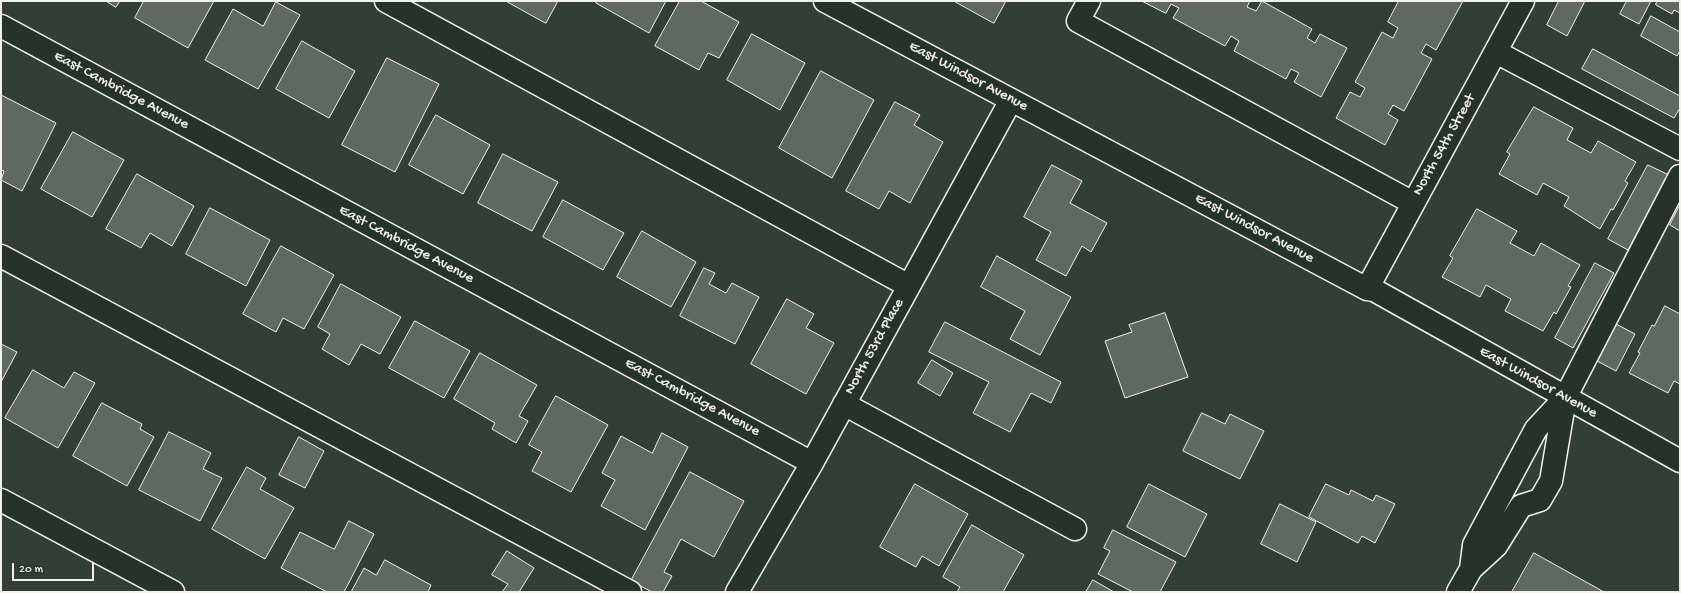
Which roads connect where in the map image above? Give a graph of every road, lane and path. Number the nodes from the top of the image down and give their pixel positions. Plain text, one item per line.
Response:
1 (386, 1) edge
2 (825, 1) edge
3 (1089, 1) edge
4 (1523, 1) edge
5 (1, 26) edge
6 (1496, 52) junction
7 (1011, 100) junction
8 (1680, 149) edge
9 (1680, 176) edge
10 (1413, 203) junction
11 (1, 256) edge
12 (909, 286) junction
13 (1367, 289) junction
14 (1565, 398) junction
15 (844, 404) junction
16 (1680, 461) edge
17 (812, 463) junction
18 (1501, 495) junction
19 (1, 500) edge
20 (1520, 506) junction
21 (1075, 529) dead end
22 (1471, 569) junction
23 (173, 592) edge
24 (630, 592) edge
25 (737, 592) edge
26 (1458, 592) edge

1 - 12 street
2 - 7 street, East Windsor Avenue
3 - 10 street
4 - 6 street, North 54th Street
5 - 17 street, East Cambridge Avenue
6 - 8 street
6 - 10 street, North 54th Street
7 - 12 street, North 53rd Place
7 - 13 street, East Windsor Avenue
9 - 14 street
10 - 13 street, North 54th Street
11 - 24 street
12 - 15 street, North 53rd Place
13 - 14 street, East Windsor Avenue
14 - 16 street, East Windsor Avenue
14 - 18 street
14 - 20 street
15 - 17 street, North 53rd Place
15 - 21 street
17 - 25 street, North 53rd Place
18 - 20 street
18 - 22 street
19 - 23 street
20 - 22 street
22 - 26 street

